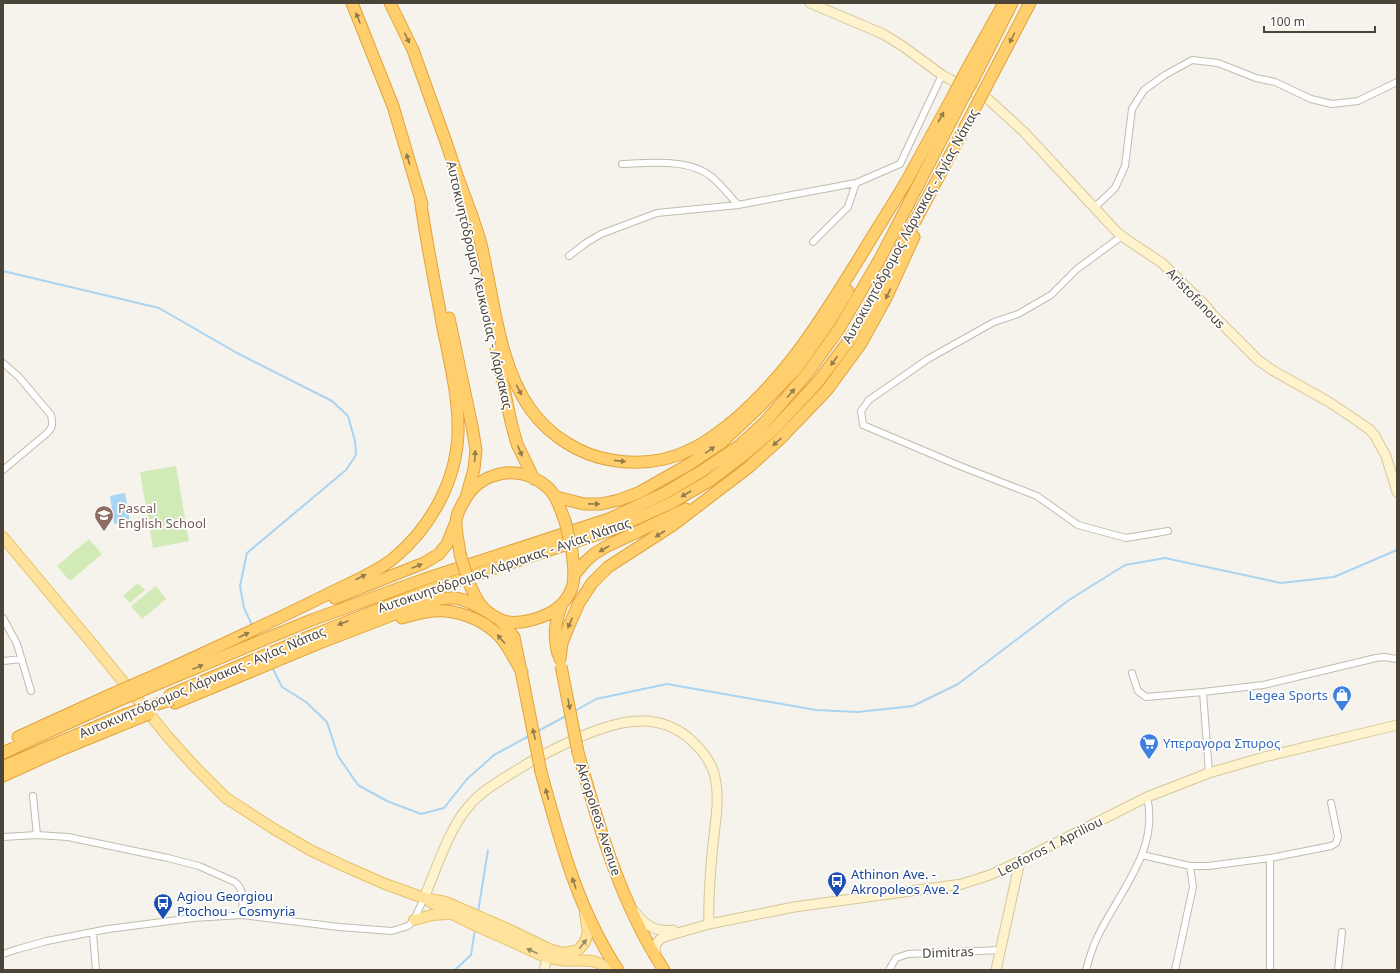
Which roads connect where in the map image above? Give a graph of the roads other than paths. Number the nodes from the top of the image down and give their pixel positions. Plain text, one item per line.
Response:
1 (352, 3) edge
2 (390, 3) edge
3 (810, 3) edge
4 (1004, 3) edge
5 (1012, 3) edge
6 (1030, 3) edge
7 (942, 75) junction
8 (968, 78) junction
9 (1397, 82) edge
10 (958, 96) junction
11 (953, 116) junction
12 (622, 164) dead end
13 (458, 178) junction
14 (856, 183) junction
15 (930, 194) junction
16 (420, 197) junction
17 (738, 205) junction
18 (1094, 208) junction
19 (1122, 236) junction
20 (813, 242) dead end
21 (569, 256) dead end
22 (3, 363) edge
23 (3, 470) edge
24 (534, 479) junction
25 (1397, 492) edge
26 (713, 493) junction
27 (467, 494) junction
28 (556, 497) junction
29 (456, 522) junction
30 (1168, 532) dead end
31 (3, 538) edge
32 (574, 575) junction
33 (562, 604) junction
34 (486, 611) junction
35 (3, 618) edge
36 (276, 620) junction
37 (500, 620) junction
38 (356, 629) junction
39 (22, 659) junction
40 (1397, 659) edge
41 (3, 661) edge
42 (560, 662) junction
43 (522, 672) junction
44 (1132, 673) dead end
45 (160, 678) junction
46 (31, 691) dead end
47 (1203, 692) junction
48 (113, 698) junction
49 (173, 699) junction
50 (126, 719) junction
51 (1397, 725) edge
52 (3, 745) edge
53 (3, 753) edge
54 (3, 767) edge
55 (1209, 772) junction
56 (3, 776) edge
57 (33, 796) dead end
58 (1147, 797) junction
59 (1332, 803) dead end
60 (37, 835) junction
61 (3, 837) edge
62 (1142, 855) junction
63 (1270, 858) junction
64 (1020, 861) junction
65 (1190, 866) junction
66 (424, 898) junction
67 (628, 903) junction
68 (584, 908) junction
69 (450, 914) junction
70 (242, 916) junction
71 (414, 920) junction
72 (477, 921) junction
73 (708, 924) junction
74 (692, 928) junction
75 (93, 932) junction
76 (1342, 932) dead end
77 (1001, 950) junction
78 (548, 953) junction
79 (3, 954) edge
80 (656, 959) junction
81 (96, 970) edge
82 (544, 970) edge
83 (608, 970) edge
84 (618, 970) edge
85 (664, 970) edge
86 (889, 970) edge
87 (996, 970) edge
88 (1086, 970) edge
89 (1175, 970) edge
90 (1270, 970) edge
91 (1338, 970) edge

16 -> 1 highway
2 -> 13 highway, Αυτοκινητόδρομος Λευκωσίας - Λάρνακας
3 - 7 main road, Aristofanous
4 - 8 highway
5 - 8 highway
6 -> 15 highway, Αυτοκινητόδρομος Λάρνακας - Αγίας Νάπας, bridge
7 - 14 street
7 - 18 main road, Aristofanous
8 - 10 highway, bridge
9 - 18 street
10 - 11 highway, Αυτοκινητόδρομος Λάρνακας - Αγίας Νάπας
13 -> 10 highway
28 -> 11 highway
45 -> 11 highway, Αυτοκινητόδρομος Λάρνακας - Αγίας Νάπας
12 - 17 street
13 -> 24 highway, Αυτοκινητόδρομος Λευκωσίας - Λάρνακας
14 - 17 street
14 - 20 street
15 -> 26 highway
15 -> 49 highway, Αυτοκινητόδρομος Λάρνακας - Αγίας Νάπας
27 -> 16 highway
36 -> 16 highway
17 - 21 street
18 - 19 main road, Aristofanous
19 - 25 main road, Aristofanous
19 - 30 street
22 - 23 street
24 - 27 highway
24 - 28 highway
26 -> 32 highway
26 -> 42 highway
27 - 29 highway
28 - 32 highway, bridge
29 - 34 highway, bridge
36 -> 29 highway
31 - 66 main road
32 - 33 highway
33 - 37 highway
33 - 42 highway, Akropoleos Avenue
34 - 37 highway
34 - 38 highway
35 - 39 street
45 -> 36 highway
37 - 43 highway
43 -> 38 highway
38 - 49 highway
39 - 41 street
39 - 46 street
40 - 47 street
42 -> 67 highway, Akropoleos Avenue, bridge
68 -> 43 highway, bridge
44 - 47 street
45 - 48 highway, Αυτοκινητόδρομος Λάρνακας - Αγίας Νάπας, bridge
47 - 55 street
48 - 52 highway
48 - 53 highway, Αυτοκινητόδρομος Λάρνακας - Αγίας Νάπας
49 - 50 highway, bridge
50 - 54 highway, Αυτοκινητόδρομος Λάρνακας - Αγίας Νάπας
50 - 56 highway
51 - 55 main road, Leoforos 1 Apriliou
55 - 58 main road, Leoforos 1 Apriliou
57 - 60 street
58 - 62 street
58 - 64 main road, Leoforos 1 Apriliou
59 - 63 street
60 - 61 street
60 - 70 street
62 - 65 street
62 - 88 street
63 - 65 street
63 - 90 street
64 - 73 main road, Leoforos 1 Apriliou
64 - 77 main road
65 - 89 street
66 - 69 main road
66 - 71 street
66 - 72 main road
66 - 73 main road
67 - 74 main road, Leoforos 1 Apriliou
67 - 80 highway, Akropoleos Avenue
78 -> 68 main road
68 - 84 highway
69 - 71 main road
69 - 72 main road
70 - 71 street
70 - 75 street
72 - 78 main road
73 - 74 main road, Leoforos 1 Apriliou
74 - 80 main road, Leoforos 1 Apriliou
75 - 79 street
75 - 81 street
76 - 91 street
77 - 86 street, Dimitras
77 - 87 main road
78 - 82 main road
78 - 83 main road
80 - 85 highway, Akropoleos Avenue

